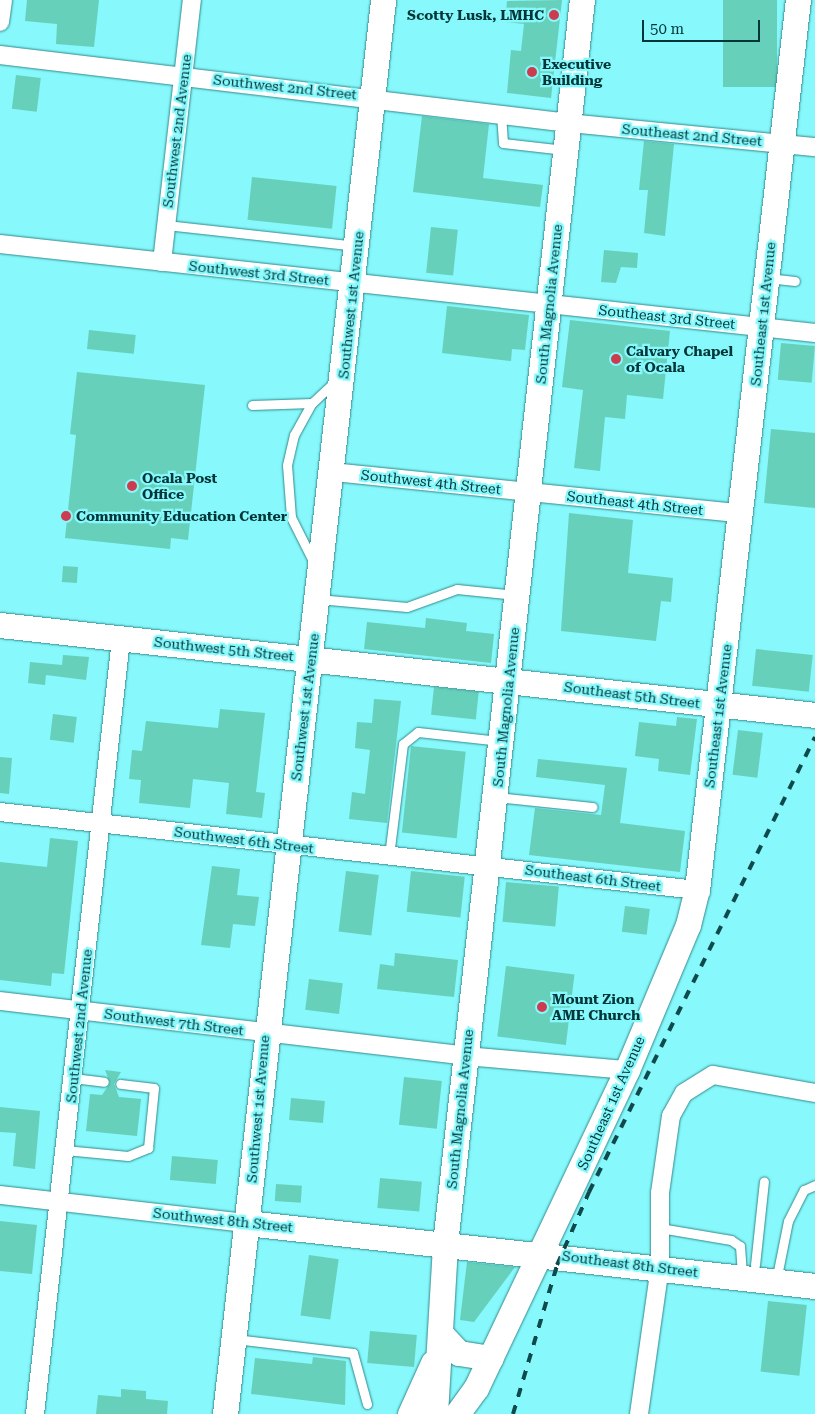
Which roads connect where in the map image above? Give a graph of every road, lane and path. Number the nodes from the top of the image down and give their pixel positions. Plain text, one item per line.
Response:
1 (3, 0) edge
2 (192, 0) edge
3 (383, 0) edge
4 (582, 0) edge
5 (798, 0) edge
6 (0, 22) edge
7 (0, 55) edge
8 (183, 76) junction
9 (373, 97) junction
10 (501, 114) junction
11 (569, 123) junction
12 (781, 144) junction
13 (815, 147) edge
14 (566, 150) junction
15 (166, 225) junction
16 (0, 244) edge
17 (357, 247) junction
18 (162, 262) junction
19 (767, 278) junction
20 (794, 281) dead end
21 (354, 282) junction
22 (548, 304) junction
23 (762, 327) junction
24 (815, 333) edge
25 (344, 374) junction
26 (312, 403) junction
27 (252, 405) dead end
28 (333, 472) junction
29 (530, 492) junction
30 (740, 513) junction
31 (320, 573) junction
32 (518, 595) junction
33 (317, 599) junction
34 (0, 625) edge
35 (121, 639) junction
36 (310, 657) junction
37 (508, 681) junction
38 (720, 706) junction
39 (815, 715) edge
40 (502, 741) junction
41 (496, 797) junction
42 (592, 807) dead end
43 (0, 812) edge
44 (101, 823) junction
45 (288, 846) junction
46 (389, 856) junction
47 (488, 866) junction
48 (697, 890) junction
49 (0, 1001) edge
50 (81, 1010) junction
51 (264, 1033) junction
52 (466, 1056) junction
53 (628, 1070) junction
54 (73, 1078) junction
55 (104, 1082) dead end
56 (120, 1084) dead end
57 (815, 1093) edge
58 (65, 1150) junction
59 (764, 1181) dead end
60 (815, 1185) edge
61 (0, 1195) edge
62 (59, 1202) junction
63 (247, 1223) junction
64 (660, 1228) junction
65 (445, 1244) junction
66 (542, 1254) junction
67 (660, 1268) junction
68 (748, 1271) junction
69 (776, 1282) junction
70 (815, 1286) edge
71 (234, 1339) junction
72 (441, 1339) junction
73 (491, 1358) junction
74 (476, 1388) junction
75 (366, 1404) dead end
76 (35, 1414) edge
77 (225, 1414) edge
78 (410, 1414) edge
79 (435, 1414) edge
80 (457, 1414) edge
81 (471, 1414) edge
82 (639, 1414) edge

1 - 6 street
2 - 8 street, Southwest 2nd Avenue
3 - 9 main road, Southwest 1st Avenue
4 - 11 main road, South Magnolia Avenue
5 - 12 main road, Southeast 1st Avenue
7 - 8 street, Southwest 2nd Street
8 - 9 street, Southwest 2nd Street
8 - 15 street, Southwest 2nd Avenue
9 - 10 street, Southwest 2nd Street
9 - 17 main road, Southwest 1st Avenue
10 - 11 street, Southwest 2nd Street
10 - 14 lane
11 - 12 street, Southeast 2nd Street
11 - 14 main road, South Magnolia Avenue
12 - 13 street, Southeast 2nd Street
12 - 19 main road, Southeast 1st Avenue
14 - 22 main road, South Magnolia Avenue
15 - 17 lane
15 - 18 street, Southwest 2nd Avenue
16 - 18 street, Southwest 3rd Street
17 - 21 main road, Southwest 1st Avenue
18 - 21 street, Southwest 3rd Street
19 - 20 lane
19 - 23 main road, Southeast 1st Avenue
21 - 22 street, Southwest 3rd Street
21 - 25 main road, Southwest 1st Avenue
22 - 23 street, Southeast 3rd Street
22 - 29 main road, South Magnolia Avenue
23 - 24 street, Southeast 3rd Street
23 - 30 main road, Southeast 1st Avenue
25 - 26 lane
25 - 28 main road, Southwest 1st Avenue
26 - 27 lane
26 - 31 lane
28 - 29 street, Southwest 4th Street
28 - 31 main road, Southwest 1st Avenue
29 - 30 street, Southeast 4th Street
29 - 32 main road, South Magnolia Avenue
30 - 38 main road, Southeast 1st Avenue
31 - 33 main road, Southwest 1st Avenue
32 - 33 lane
32 - 37 main road, South Magnolia Avenue
33 - 36 main road, Southwest 1st Avenue
34 - 35 main road, Southwest 5th Street
35 - 36 main road, Southwest 5th Street
35 - 44 street, Southwest 2nd Avenue
36 - 37 main road, Southwest 5th Street
36 - 45 main road, Southwest 1st Avenue
37 - 38 main road, Southeast 5th Street
37 - 40 main road, South Magnolia Avenue
38 - 39 main road, Southeast 5th Street
38 - 48 main road, Southeast 1st Avenue
40 - 41 main road, South Magnolia Avenue
40 - 46 lane
41 - 42 lane
41 - 47 main road, South Magnolia Avenue
43 - 44 street, Southwest 6th Street
44 - 45 street, Southwest 6th Street
44 - 50 street, Southwest 2nd Avenue
45 - 46 street, Southwest 6th Street
45 - 51 main road, Southwest 1st Avenue
46 - 47 street, Southwest 6th Street
47 - 48 street, Southeast 6th Street
47 - 52 main road, South Magnolia Avenue
48 - 53 main road, Southeast 1st Avenue
49 - 50 street, Southwest 7th Street
50 - 51 street, Southwest 7th Street
50 - 54 street, Southwest 2nd Avenue
51 - 52 street, Southwest 7th Street
51 - 63 main road, Southwest 1st Avenue
52 - 53 street, Southwest 7th Street
52 - 65 main road, South Magnolia Avenue
53 - 66 main road, Southeast 1st Avenue
54 - 55 lane
54 - 58 street, Southwest 2nd Avenue
56 - 58 lane
57 - 64 street
58 - 62 street, Southwest 2nd Avenue
59 - 68 lane
60 - 69 lane
61 - 62 street, Southwest 8th Street
62 - 63 street, Southwest 8th Street
62 - 76 street, Southwest 2nd Avenue
63 - 65 main road, Southwest 8th Street
63 - 71 main road, Southwest 1st Avenue
64 - 67 street
64 - 68 lane
65 - 66 main road, Southeast 8th Street
65 - 72 main road, South Magnolia Avenue
66 - 67 main road, Southeast 8th Street
66 - 73 main road, Southeast 1st Avenue
67 - 68 main road, Southeast 8th Street
67 - 82 street
68 - 69 main road, Southeast 8th Street
69 - 70 main road, Southeast 8th Street
71 - 75 lane
71 - 77 main road, Southwest 1st Avenue
72 - 73 main road
72 - 78 main road
72 - 79 main road, South Magnolia Avenue
73 - 74 main road, Southeast 1st Avenue
74 - 80 main road
74 - 81 main road

